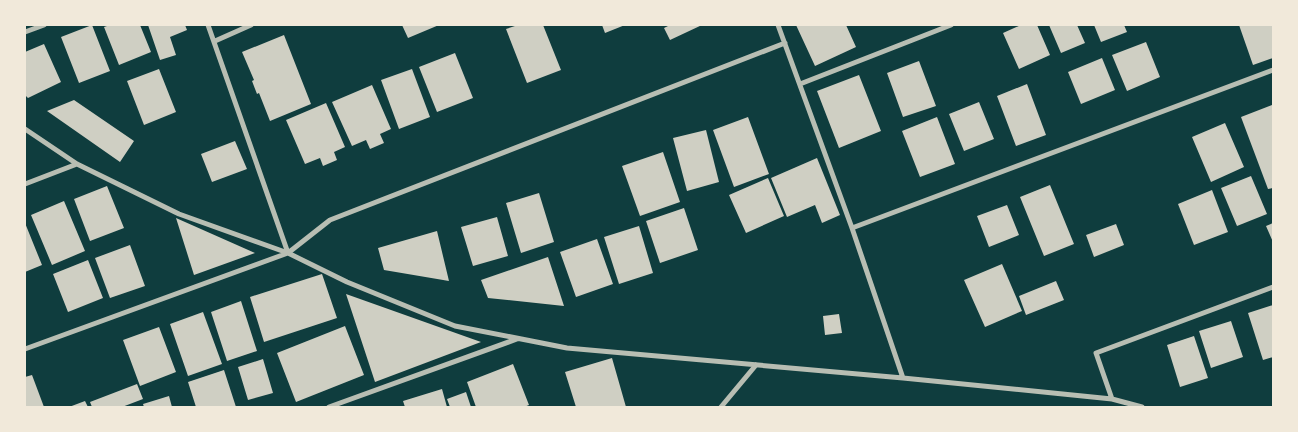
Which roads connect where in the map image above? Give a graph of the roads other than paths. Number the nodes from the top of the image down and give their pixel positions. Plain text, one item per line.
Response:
1 (44, 25) edge
2 (208, 25) edge
3 (251, 25) edge
4 (778, 25) edge
5 (951, 25) edge
6 (25, 32) edge
7 (215, 41) junction
8 (785, 44) junction
9 (1273, 70) edge
10 (800, 84) junction
11 (25, 129) edge
12 (77, 164) junction
13 (25, 184) edge
14 (852, 228) junction
15 (288, 253) junction
16 (1273, 287) edge
17 (518, 338) junction
18 (25, 349) edge
19 (756, 365) junction
20 (903, 378) junction
21 (1112, 399) junction
22 (329, 407) edge
23 (721, 407) edge
24 (1142, 407) edge

1 - 6 street
2 - 7 street
3 - 7 street
4 - 8 street
5 - 10 street
7 - 15 street
8 - 10 street
8 - 15 street
9 - 14 street
10 - 14 street
11 - 12 street
12 - 13 street
12 - 15 street
14 - 20 street
15 - 17 street
15 - 18 street
16 - 21 street
17 - 19 street
17 - 22 street
19 - 20 street
19 - 23 street
20 - 21 street
21 - 24 street

